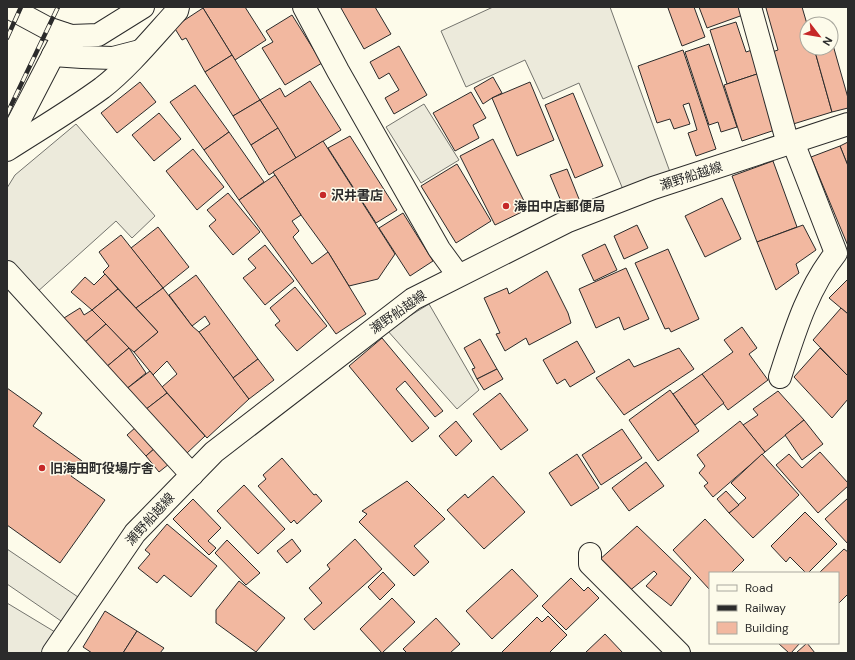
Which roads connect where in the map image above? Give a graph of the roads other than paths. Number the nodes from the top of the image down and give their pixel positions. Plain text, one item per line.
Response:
1 (8, 7) edge
2 (143, 7) edge
3 (178, 7) edge
4 (304, 7) edge
5 (750, 7) edge
6 (64, 34) junction
7 (140, 51) junction
8 (53, 54) junction
9 (848, 124) edge
10 (791, 143) junction
11 (7, 144) edge
12 (7, 150) edge
13 (7, 272) edge
14 (458, 275) junction
15 (780, 377) dead end
16 (192, 475) junction
17 (590, 554) dead end
18 (53, 653) edge
19 (679, 653) edge

1 - 6 street
2 - 6 street
3 - 7 street
4 - 14 street
5 - 10 street
6 - 8 street
7 - 8 street
7 - 12 street
8 - 11 street
9 - 10 street, 瀬野船越線
10 - 14 street, 瀬野船越線
10 - 15 street
13 - 16 street
14 - 16 street, 瀬野船越線
16 - 18 street, 瀬野船越線
17 - 19 street

